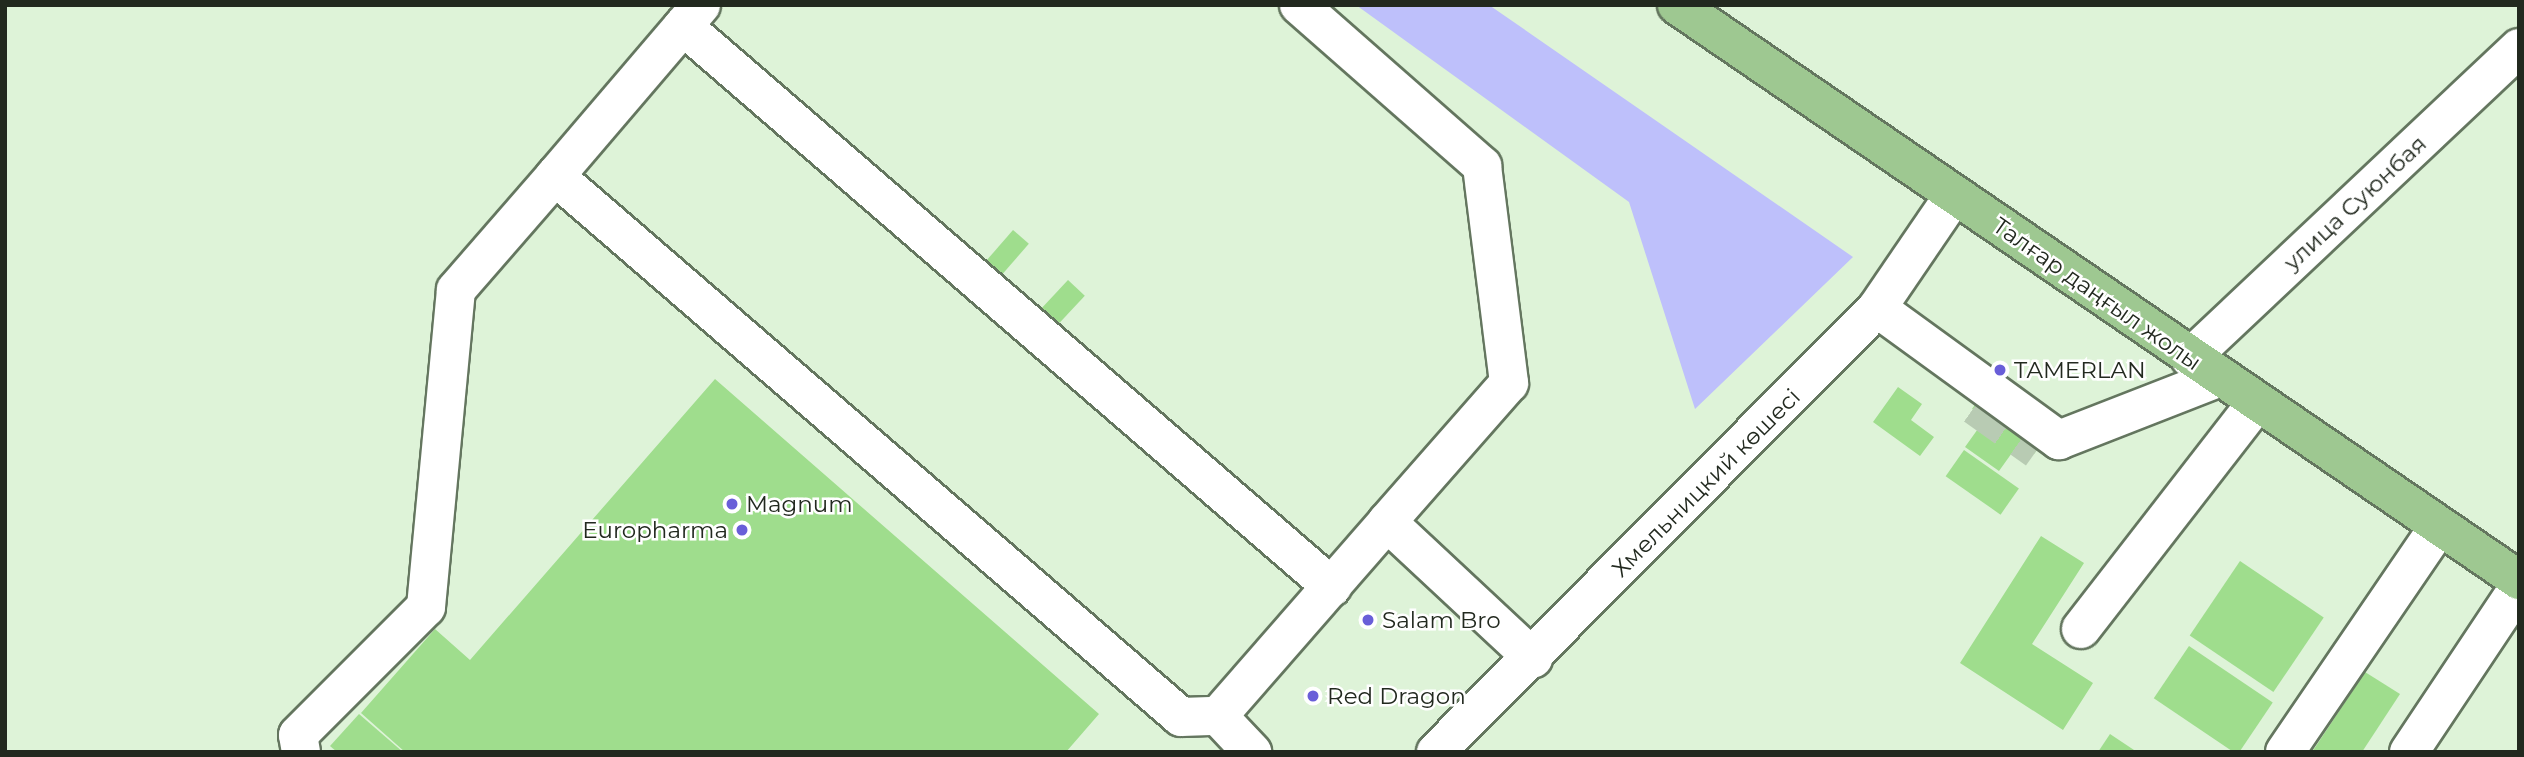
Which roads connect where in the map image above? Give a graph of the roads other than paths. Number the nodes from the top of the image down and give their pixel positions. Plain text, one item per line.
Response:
1 (1299, 5) edge
2 (1677, 5) edge
3 (692, 16) edge
4 (2519, 48) edge
5 (555, 176) junction
6 (1954, 195) junction
7 (1877, 308) junction
8 (2204, 368) junction
9 (2256, 403) junction
10 (1387, 522) junction
11 (2439, 526) junction
12 (2519, 580) edge
13 (1332, 587) junction
14 (2519, 587) edge
15 (2081, 629) dead end
16 (1533, 658) junction
17 (1218, 716) junction
18 (2415, 750) edge
19 (301, 752) edge
20 (1252, 752) edge
21 (1436, 752) edge
22 (2285, 752) edge

1 - 10 street
2 - 6 main road, Талғар даңғыл жолы
3 - 5 street
3 - 13 street
4 - 8 street, улица Суюнбая
5 - 17 street
5 - 19 street
6 - 7 street, Хмельницкий көшесі
6 - 8 main road, Талғар даңғыл жолы
7 - 8 street
7 - 16 street, Хмельницкий көшесі
8 - 9 main road, Талғар даңғыл жолы
9 - 11 main road, Талғар даңғыл жолы
9 - 15 street
10 - 13 street
10 - 16 street
11 - 12 main road, Талғар даңғыл жолы
11 - 22 street
13 - 17 street
14 - 18 street
16 - 21 street, Хмельницкий көшесі
17 - 20 street

